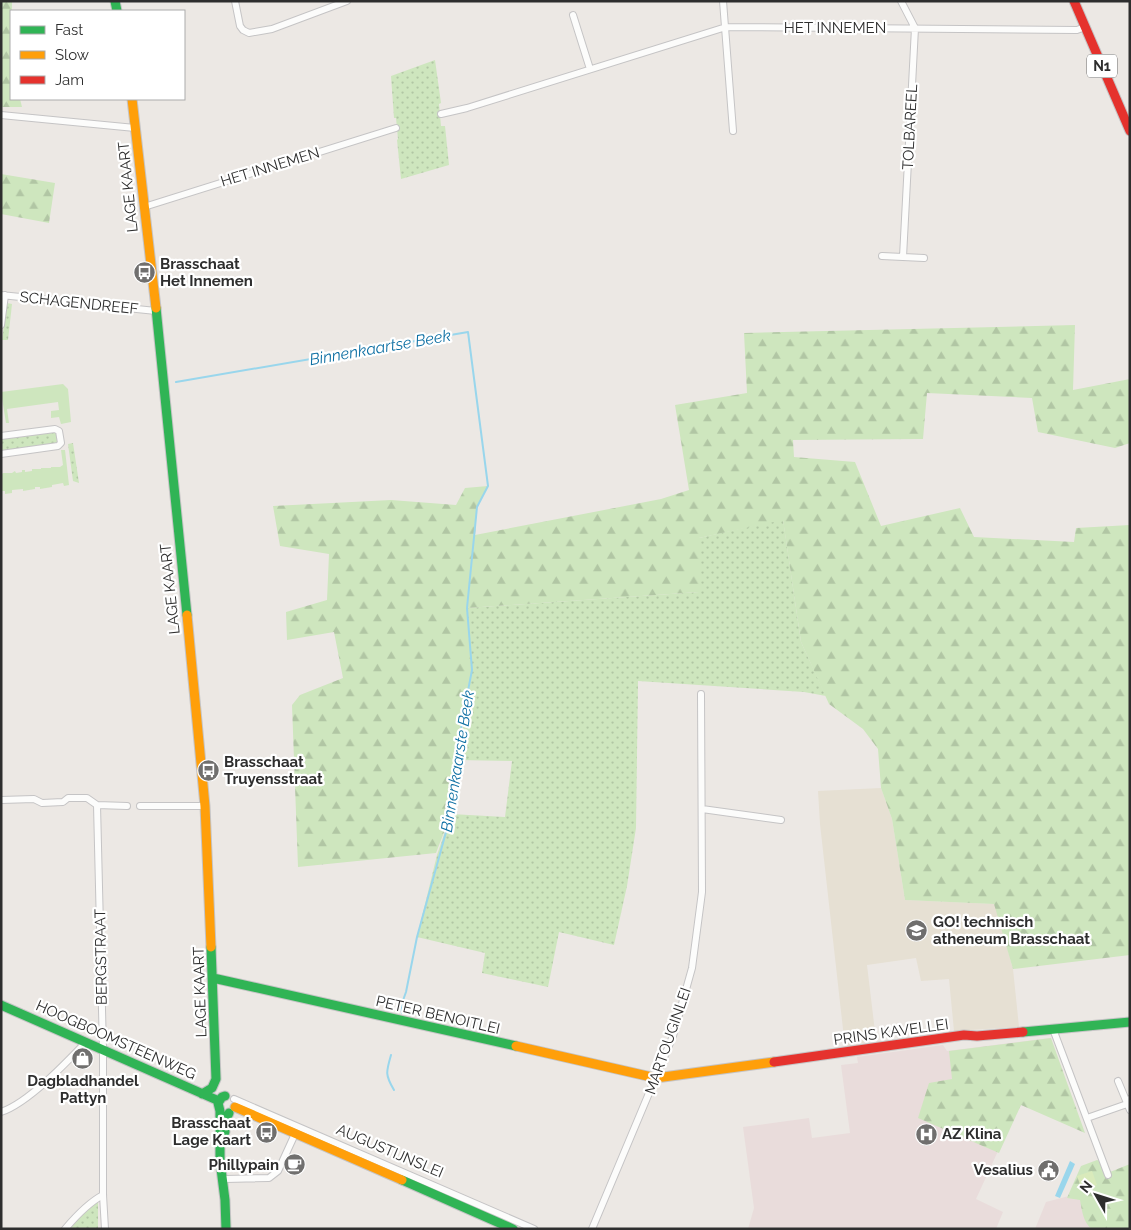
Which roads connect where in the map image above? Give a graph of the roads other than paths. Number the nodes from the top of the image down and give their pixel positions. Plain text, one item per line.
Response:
1 (235, 1) edge
2 (347, 1) edge
3 (723, 1) edge
4 (902, 1) edge
5 (1074, 1) edge
6 (573, 16) dead end
7 (726, 27) junction
8 (1085, 27) junction
9 (915, 28) junction
10 (590, 69) junction
11 (132, 100) edge
12 (441, 114) dead end
13 (1, 115) edge
14 (136, 128) junction
15 (396, 128) dead end
16 (733, 131) dead end
17 (1130, 131) edge
18 (144, 207) junction
19 (882, 256) dead end
20 (903, 257) junction
21 (924, 258) dead end
22 (3, 295) edge
23 (156, 311) junction
24 (1, 325) edge
25 (1, 436) edge
26 (1, 454) edge
27 (701, 694) dead end
28 (1, 800) edge
29 (97, 805) junction
30 (127, 806) dead end
31 (140, 806) dead end
32 (205, 806) junction
33 (702, 809) junction
34 (781, 820) dead end
35 (213, 978) junction
36 (1, 1005) edge
37 (1130, 1022) edge
38 (1053, 1029) junction
39 (86, 1042) junction
40 (103, 1050) junction
41 (656, 1078) junction
42 (216, 1079) junction
43 (1118, 1082) dead end
44 (202, 1094) junction
45 (1129, 1104) edge
46 (227, 1105) junction
47 (1, 1112) edge
48 (1087, 1118) junction
49 (295, 1134) junction
50 (1108, 1175) dead end
51 (226, 1179) junction
52 (103, 1195) junction
53 (225, 1200) junction
54 (65, 1229) edge
55 (105, 1229) edge
56 (226, 1229) edge
57 (512, 1229) edge
58 (534, 1229) edge
59 (592, 1229) edge

1 - 2 street
3 - 7 street
4 - 9 street, TOLBAREEL
5 - 8 street, N1
6 - 10 street
7 - 9 street, HET INNEMEN
7 - 10 street, HET INNEMEN
7 - 16 street
8 - 9 street, HET INNEMEN
8 - 17 street, N1
9 - 20 street, TOLBAREEL
10 - 12 street, HET INNEMEN
11 - 14 street, LAGE KAART
13 - 14 street
14 - 18 street, LAGE KAART
15 - 18 street, HET INNEMEN
18 - 23 street, LAGE KAART
19 - 20 street
20 - 21 street
22 - 23 street, SCHAGENDREEF
22 - 24 street
23 - 32 street, LAGE KAART
25 - 26 street
27 - 33 street, MARTOUGINLEI
28 - 29 street
29 - 30 street
29 - 40 street, BERGSTRAAT
31 - 32 street
32 - 35 street, LAGE KAART
33 - 34 street
33 - 41 street, MARTOUGINLEI
35 - 41 street, PETER BENOITLEI
35 - 42 street, LAGE KAART
36 - 39 street, HOOGBOOMSTEENWEG
37 - 38 street, PRINS KAVELLEI
38 - 41 street, PRINS KAVELLEI
38 - 48 street
39 - 40 street, HOOGBOOMSTEENWEG
39 - 47 street
40 - 44 street, HOOGBOOMSTEENWEG
40 - 52 street, BERGSTRAAT
41 - 59 street, MARTOUGINLEI
42 - 44 street
42 - 46 street, LAGE KAART
43 - 45 street
44 - 46 street, HOOGBOOMSTEENWEG
45 - 48 street
46 - 49 street, AUGUSTIJNSLEI
46 - 51 street, LAGE KAART
46 - 53 street, LAGE KAART
46 - 58 street, AUGUSTIJNSLEI
48 - 50 street
49 - 51 street
49 - 57 street, AUGUSTIJNSLEI
51 - 53 street, LAGE KAART
52 - 54 street
52 - 55 street, BERGSTRAAT
53 - 56 street, LAGE KAART

